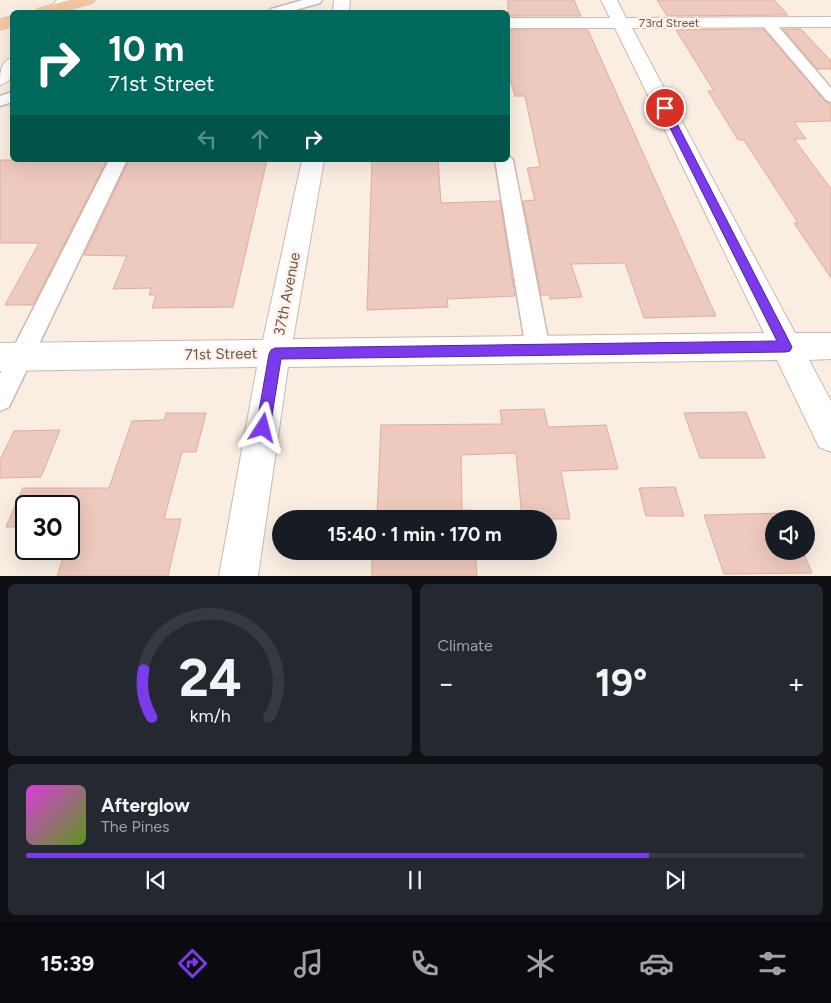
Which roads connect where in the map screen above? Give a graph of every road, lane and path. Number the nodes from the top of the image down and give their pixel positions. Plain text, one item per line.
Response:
1 (88, 0) edge
2 (316, 0) edge
3 (608, 0) edge
4 (60, 7) edge
5 (283, 10) edge
6 (767, 22) junction
7 (831, 22) edge
8 (510, 23) edge
9 (621, 23) junction
10 (10, 66) edge
11 (0, 79) edge
12 (831, 97) edge
13 (117, 162) edge
14 (313, 162) edge
15 (504, 162) edge
16 (831, 346) edge
17 (786, 347) junction
18 (538, 350) junction
19 (275, 354) junction
20 (10, 357) edge
21 (0, 399) edge
22 (831, 435) edge
23 (238, 576) edge

1 - 4 main road
2 - 5 lane
3 - 9 street
6 - 7 street, 73rd Street
6 - 9 street, 73rd Street
6 - 12 lane
8 - 9 street, 73rd Street
9 - 17 street
10 - 11 street
13 - 20 lane
14 - 19 street, 37th Avenue
15 - 18 lane
16 - 17 street, 71st Street
17 - 18 street, 71st Street
17 - 22 street
18 - 19 street, 71st Street
19 - 20 street, 71st Street
19 - 23 street, 37th Avenue
20 - 21 lane

